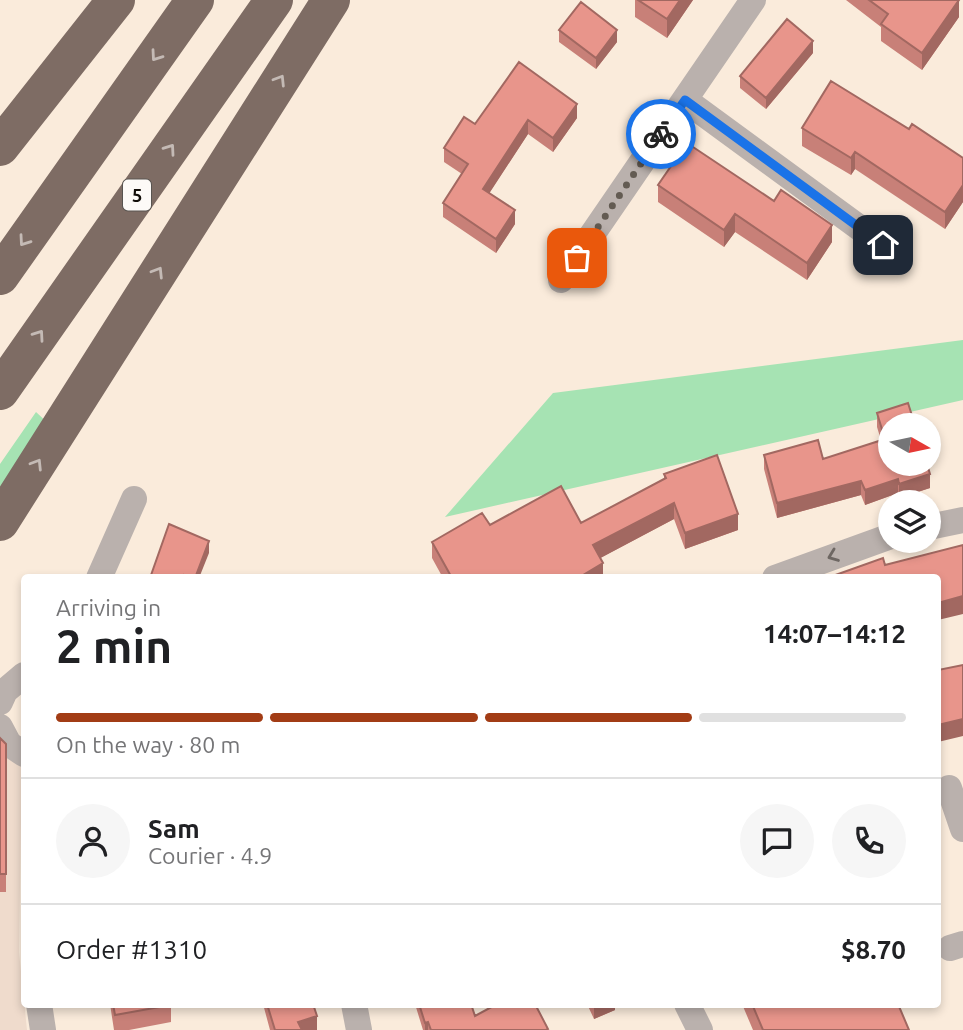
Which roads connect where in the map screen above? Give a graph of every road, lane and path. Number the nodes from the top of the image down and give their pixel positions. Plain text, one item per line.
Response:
1 (116, 0) edge
2 (195, 0) edge
3 (274, 0) edge
4 (331, 0) edge
5 (753, 0) edge
6 (64, 66) junction
7 (685, 100) junction
8 (0, 138) edge
9 (0, 147) edge
10 (883, 245) dead end
11 (0, 276) edge
12 (561, 280) dead end
13 (0, 391) edge
14 (134, 499) dead end
15 (963, 520) edge
16 (0, 522) edge
17 (941, 525) edge
18 (878, 541) edge
19 (101, 574) edge
20 (786, 574) edge
21 (21, 678) edge
22 (0, 702) edge
23 (0, 727) edge
24 (21, 752) edge
25 (950, 789) edge
26 (963, 829) edge
27 (40, 1008) edge
28 (355, 1008) edge
29 (689, 1008) edge
30 (43, 1030) edge
31 (359, 1030) edge
32 (700, 1030) edge

1 - 6 highway
2 -> 11 highway
13 -> 3 highway, 5
16 -> 4 highway
5 - 7 street
6 - 8 highway
6 - 9 highway
7 - 10 street
7 - 12 street
14 - 19 street
15 - 17 street
18 -> 20 street
21 - 22 street
23 - 24 street
25 - 26 street
27 - 30 street
28 - 31 street
29 - 32 street

